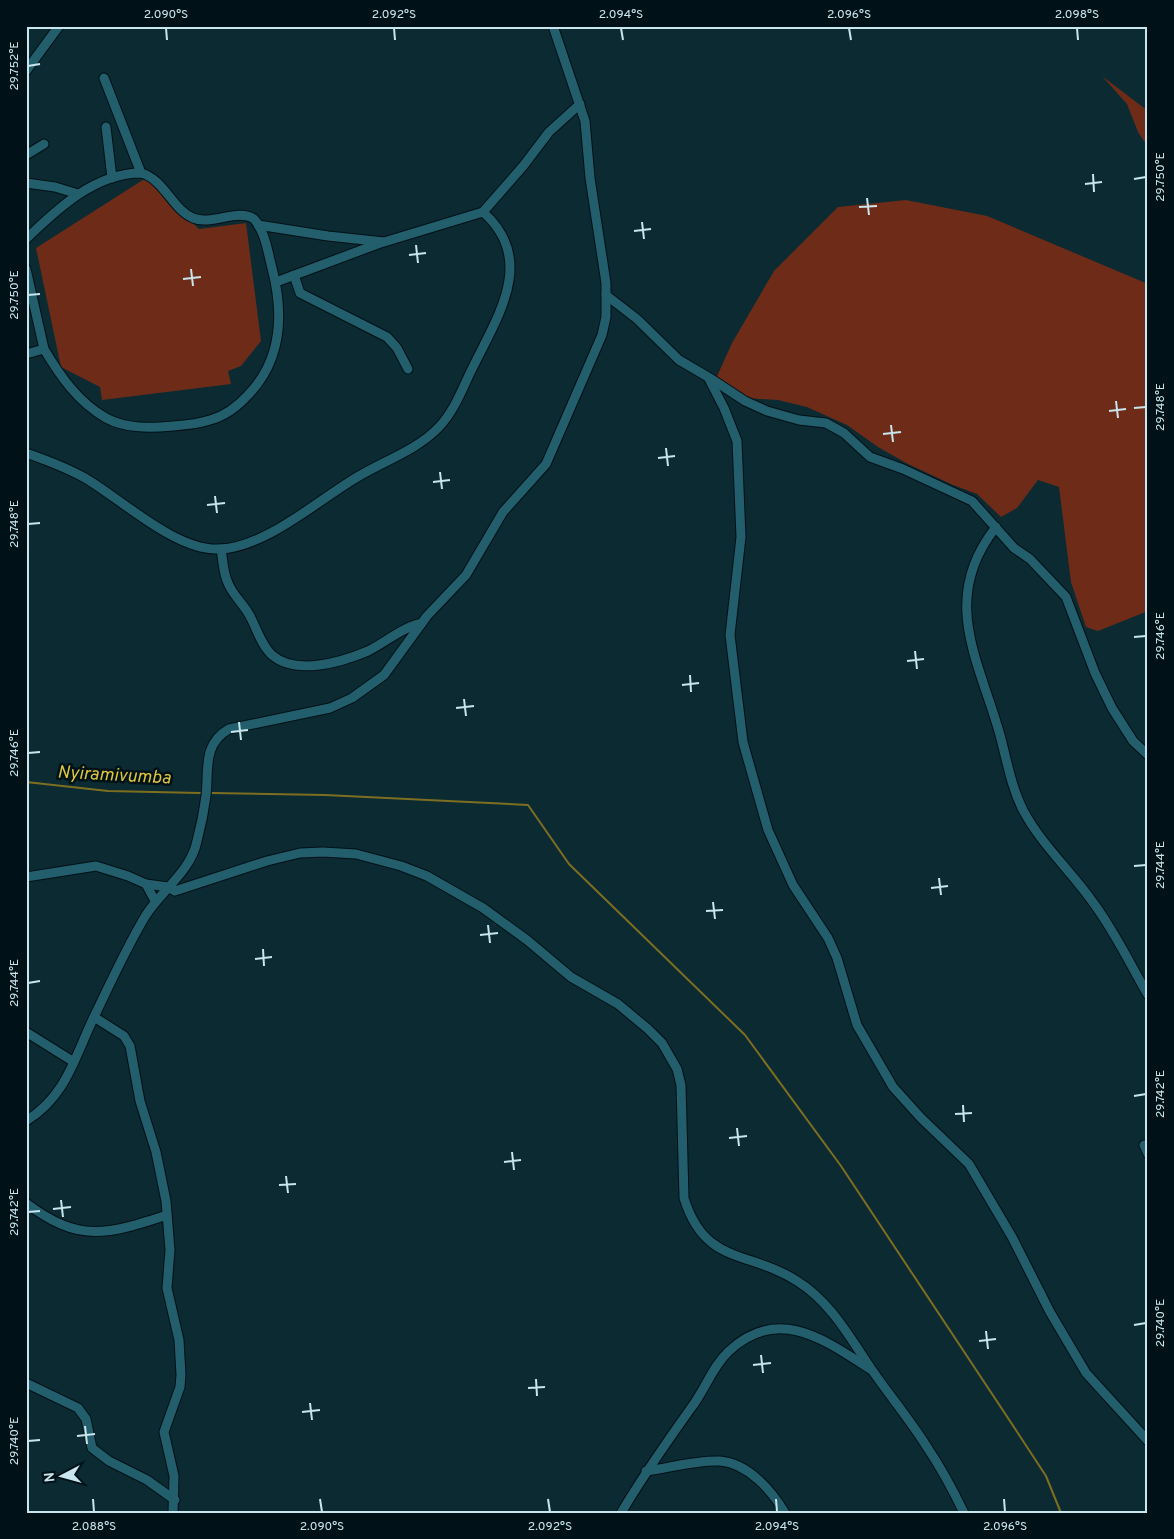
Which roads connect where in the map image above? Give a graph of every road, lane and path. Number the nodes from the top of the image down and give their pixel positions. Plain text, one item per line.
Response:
1 (60, 26) edge
2 (553, 26) edge
3 (26, 70) edge
4 (104, 78) dead end
5 (580, 104) junction
6 (106, 127) dead end
7 (44, 144) dead end
8 (26, 155) edge
9 (142, 173) junction
10 (112, 178) junction
11 (26, 183) edge
12 (78, 194) junction
13 (483, 212) junction
14 (258, 225) junction
15 (26, 239) edge
16 (384, 242) junction
17 (26, 269) edge
18 (294, 275) junction
19 (276, 282) junction
20 (606, 295) junction
21 (44, 349) junction
22 (26, 354) edge
23 (408, 369) dead end
24 (708, 377) junction
25 (26, 453) edge
26 (996, 528) junction
27 (221, 549) junction
28 (422, 623) junction
29 (1148, 755) edge
30 (26, 877) edge
31 (146, 884) junction
32 (168, 886) junction
33 (155, 901) junction
34 (1148, 995) edge
35 (94, 1018) junction
36 (26, 1032) edge
37 (74, 1062) junction
38 (26, 1121) edge
39 (26, 1202) edge
40 (167, 1215) junction
41 (872, 1370) junction
42 (26, 1383) edge
43 (1148, 1441) edge
44 (646, 1471) junction
45 (175, 1500) junction
46 (173, 1513) edge
47 (621, 1513) edge
48 (785, 1513) edge
49 (964, 1513) edge

1 - 3 street
2 - 5 street
4 - 9 street
5 - 13 street
5 - 20 street
6 - 10 street
7 - 8 street
9 - 10 street
9 - 14 street
10 - 12 street
11 - 12 street
12 - 15 street
13 - 16 street
13 - 27 street
14 - 16 street
14 - 19 street
16 - 18 street
17 - 21 street
18 - 19 street
18 - 23 street
19 - 21 street
20 - 24 street
20 - 28 street
21 - 22 street
24 - 26 street
24 - 43 street
25 - 27 street
26 - 29 street
26 - 34 street
27 - 28 street
28 - 32 street
30 - 31 street
31 - 32 street
31 - 33 street
32 - 33 street
32 - 41 street
33 - 35 street
35 - 37 street
35 - 40 street
36 - 37 street
37 - 38 street
39 - 40 street
40 - 45 street
41 - 44 street
41 - 49 street
42 - 45 street
44 - 47 street
44 - 48 street
45 - 46 street

